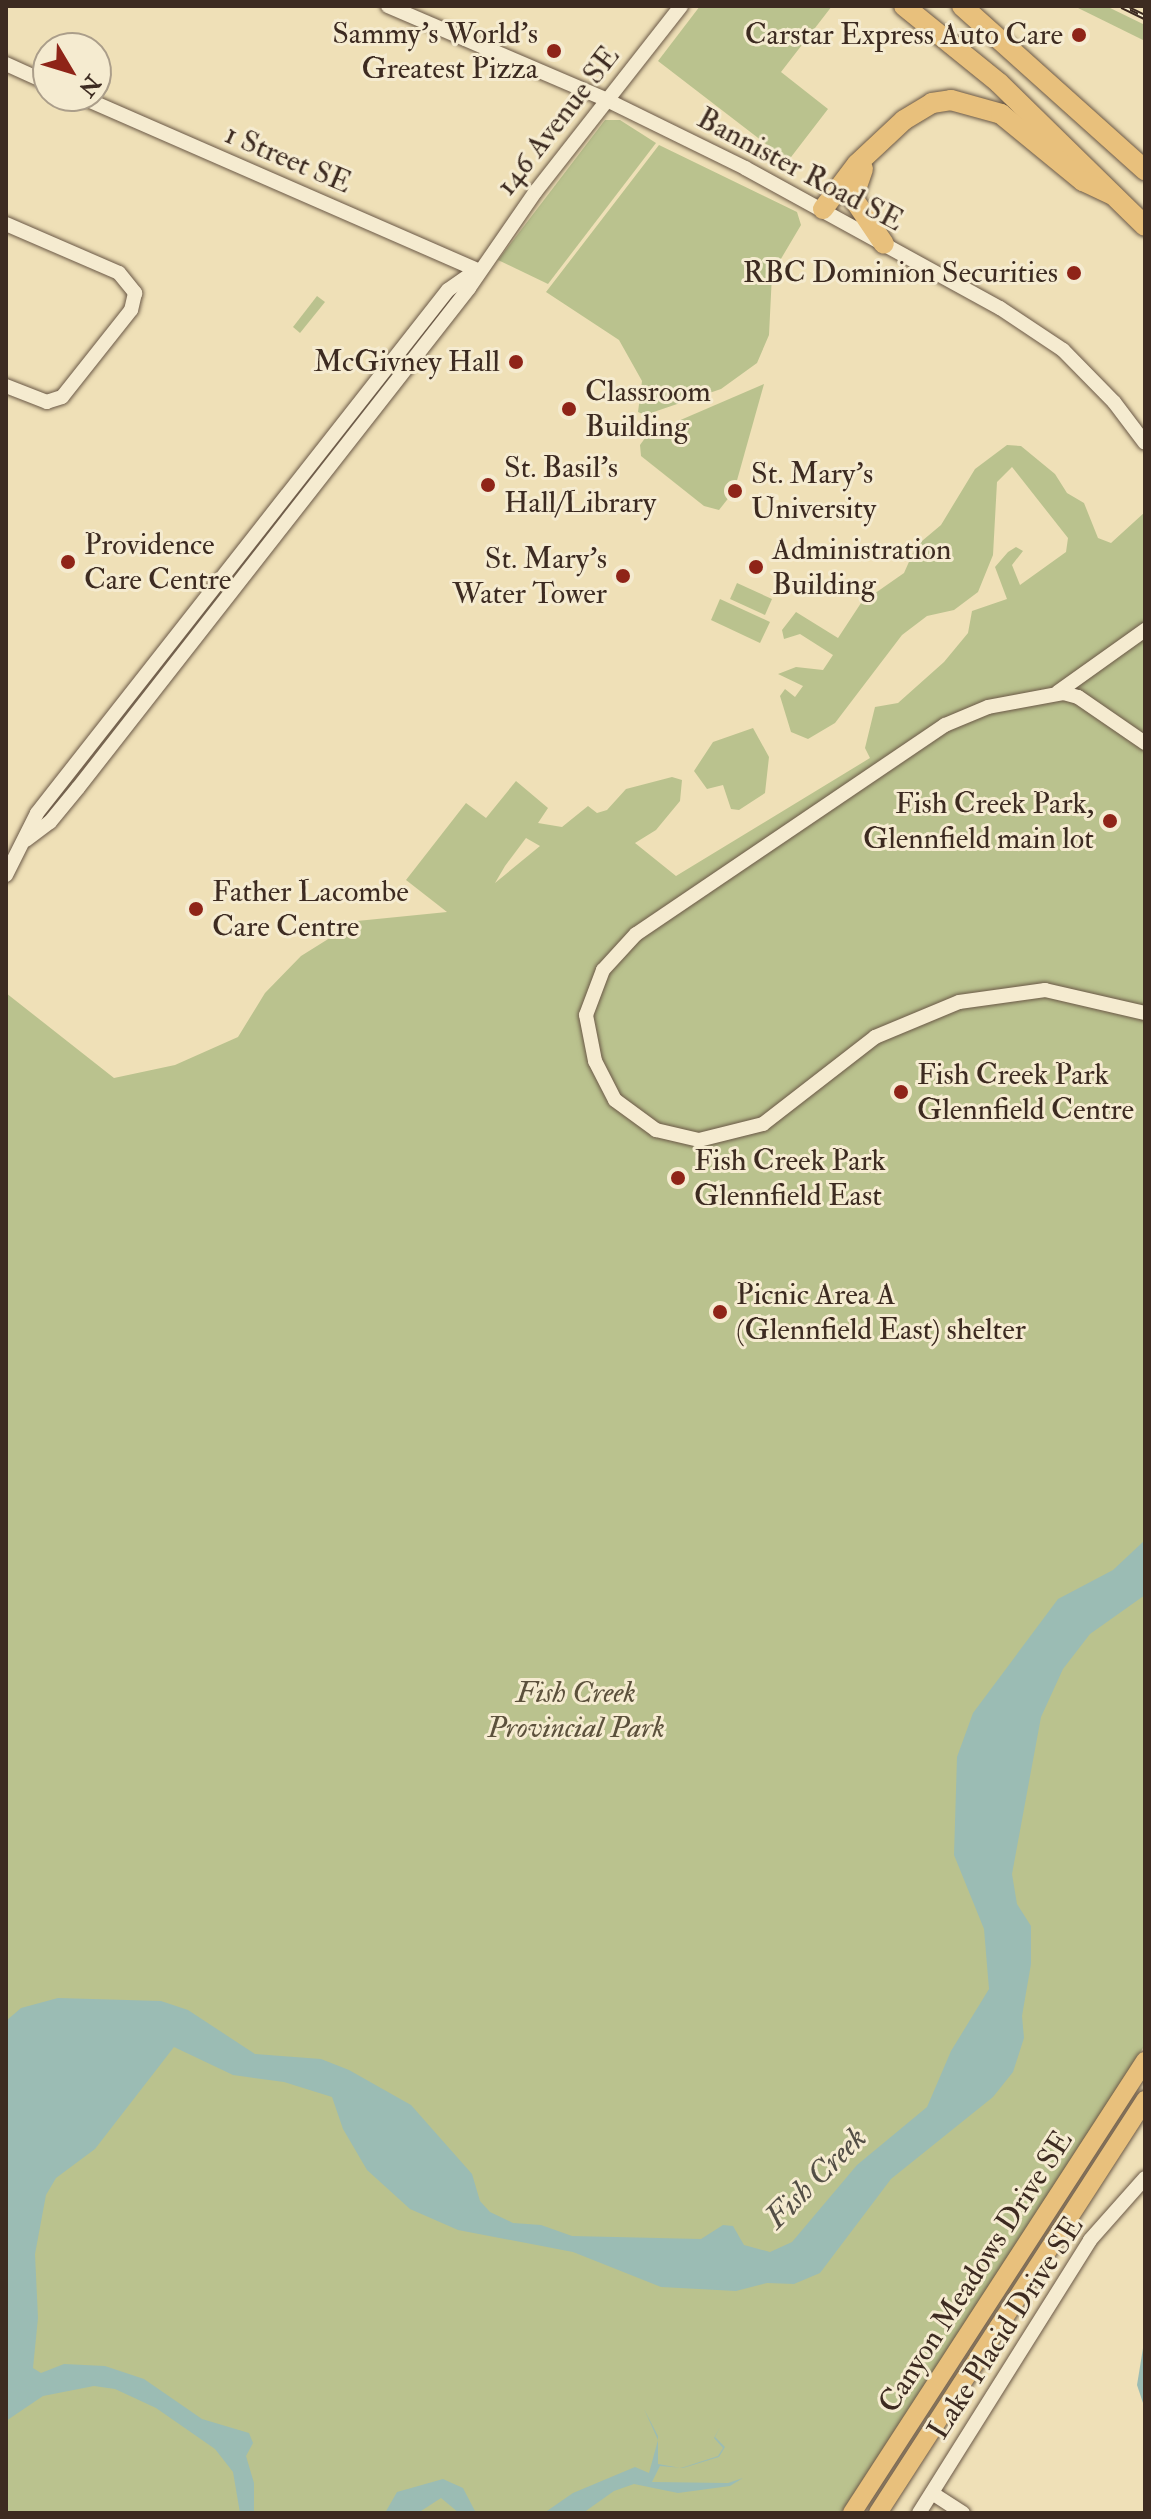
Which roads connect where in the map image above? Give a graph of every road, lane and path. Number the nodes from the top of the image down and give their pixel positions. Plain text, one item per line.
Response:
1 (388, 6) edge
2 (681, 6) edge
3 (904, 6) edge
4 (962, 6) edge
5 (6, 64) edge
6 (32, 76) edge
7 (607, 100) junction
8 (112, 110) edge
9 (873, 154) junction
10 (1145, 170) edge
11 (1111, 194) junction
12 (823, 209) junction
13 (6, 224) edge
14 (1145, 226) edge
15 (884, 244) junction
16 (477, 270) junction
17 (6, 386) edge
18 (1145, 443) edge
19 (1145, 630) edge
20 (1101, 663) junction
21 (1056, 693) junction
22 (1099, 713) junction
23 (1145, 743) edge
24 (6, 875) edge
25 (1145, 1013) edge
26 (1145, 2061) edge
27 (1145, 2100) edge
28 (1145, 2178) edge
29 (932, 2493) junction
30 (852, 2513) edge
31 (878, 2513) edge
32 (919, 2513) edge
33 (963, 2513) edge

1 - 7 street, Bannister Road SE
2 - 7 street, 146 Avenue SE
3 - 11 highway
4 - 10 highway
5 - 6 street
7 - 12 street, Bannister Road SE
7 - 16 street, 146 Avenue SE
8 - 16 street, 1 Street SE
9 - 11 highway
9 - 12 highway
9 - 15 highway
11 - 14 highway
12 - 15 street, Bannister Road SE
13 - 17 street
15 - 18 street, Bannister Road SE
16 - 24 street, 146 Avenue SE
19 - 20 street
20 - 21 street
20 - 22 street
21 - 22 street
21 - 25 street
22 - 23 street
26 - 30 main road, Canyon Meadows Drive SE
27 - 31 main road, Canyon Meadows Drive SE
28 - 29 street, Lake Placid Drive SE
29 - 32 street, Lake Placid Drive SE
29 - 33 street

